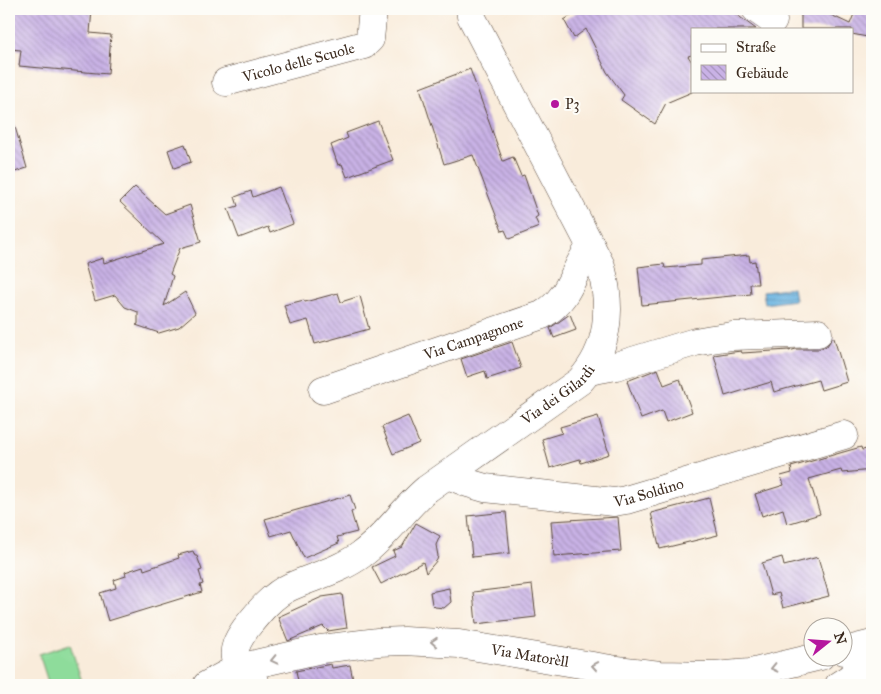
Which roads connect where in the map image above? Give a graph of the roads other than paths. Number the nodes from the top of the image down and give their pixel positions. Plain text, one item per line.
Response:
1 (373, 9) edge
2 (470, 9) edge
3 (226, 82) dead end
4 (591, 246) junction
5 (818, 333) dead end
6 (589, 371) junction
7 (323, 390) dead end
8 (844, 435) dead end
9 (448, 475) junction
10 (872, 644) edge
11 (854, 648) edge
12 (872, 656) edge
13 (804, 660) edge
14 (840, 666) edge
15 (247, 677) edge
16 (840, 684) edge
17 (207, 685) edge

1 - 3 street, Vicolo delle Scuole
2 - 4 street, Via dei Gilardi
4 - 6 street, Via dei Gilardi
4 - 7 street, Via Campagnone
5 - 6 street
6 - 9 street, Via dei Gilardi
8 - 9 street, Via Soldino
9 - 15 street, Via dei Gilardi
10 - 11 street
12 - 16 street
13 -> 15 street, Via Matorèll
14 - 16 street
15 - 17 street, Via Matorèll

